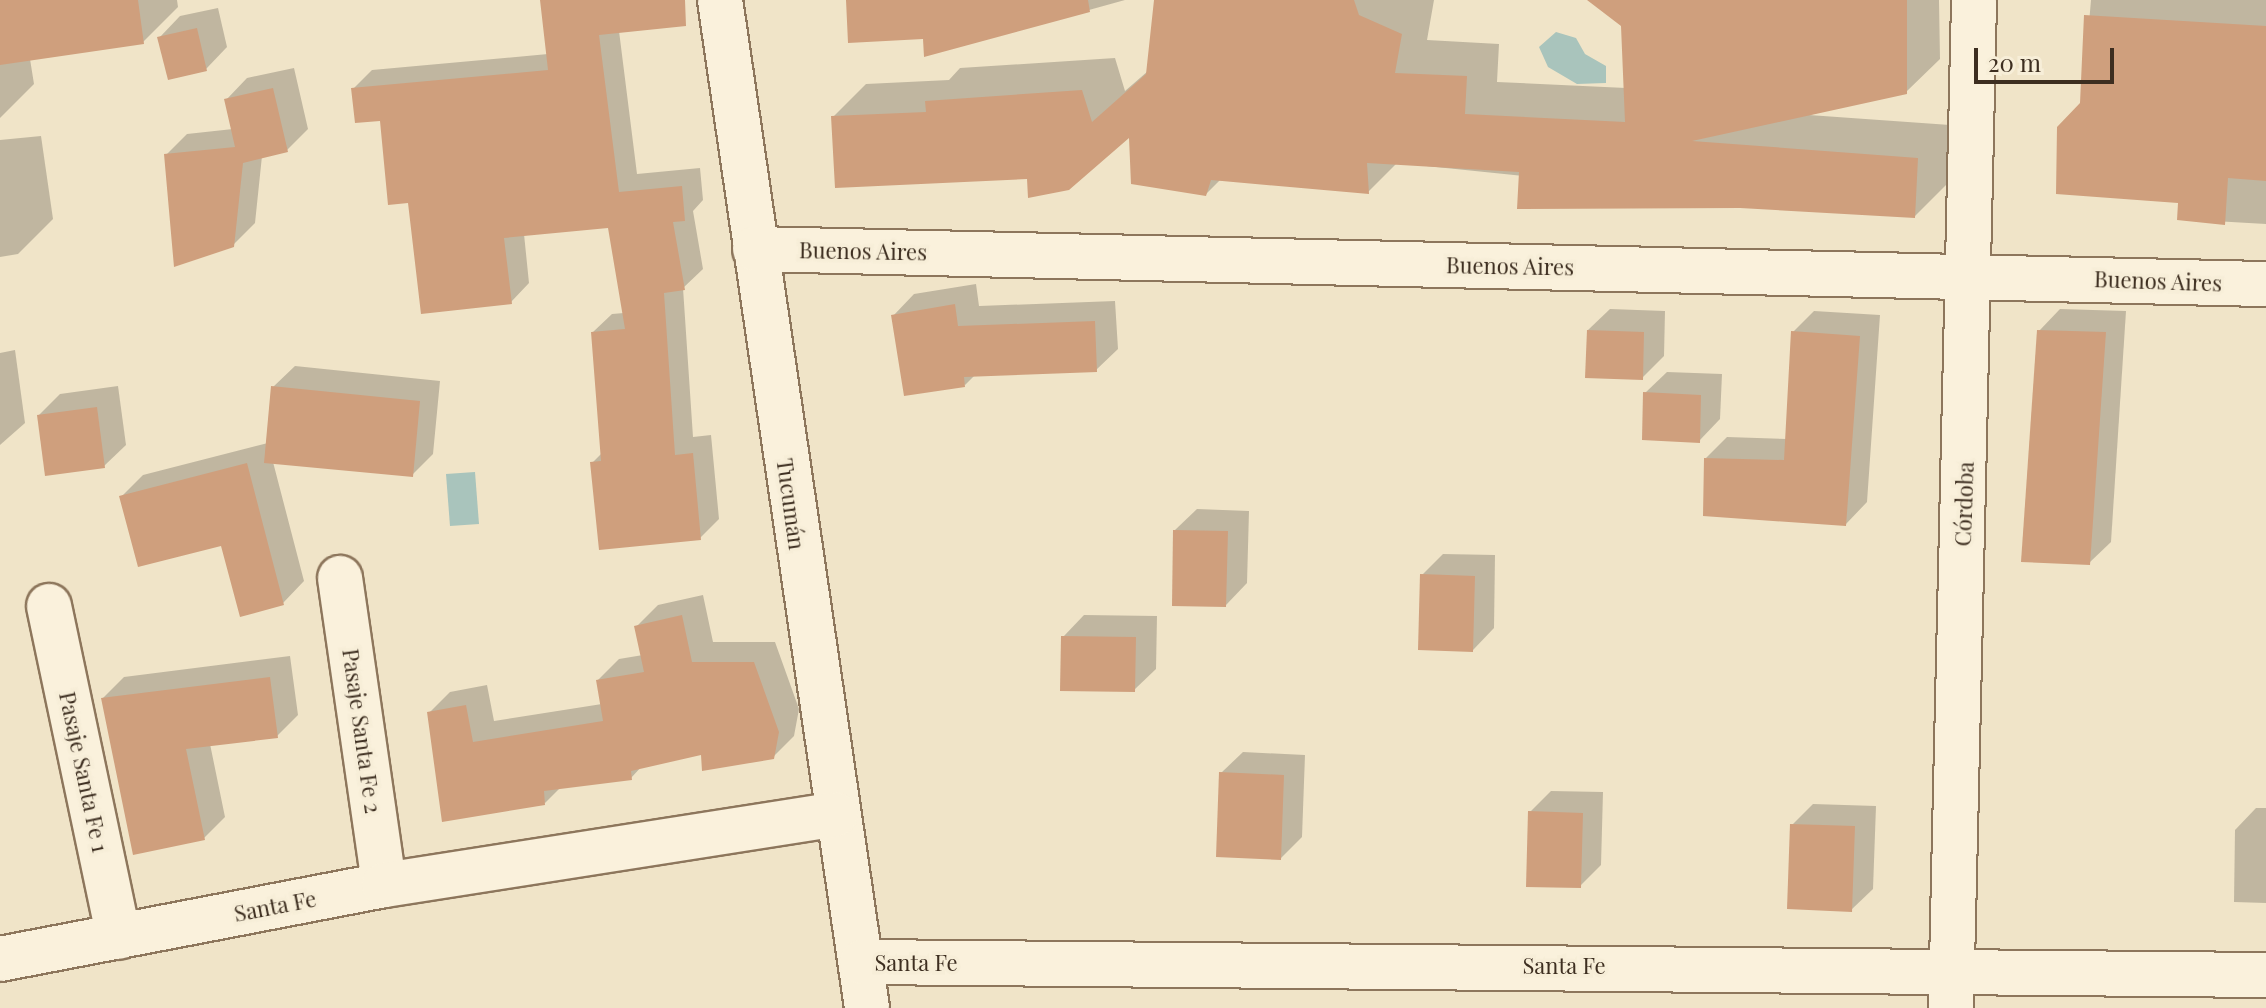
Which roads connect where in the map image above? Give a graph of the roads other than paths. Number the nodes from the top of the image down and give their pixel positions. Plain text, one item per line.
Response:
1 (720, 0) edge
2 (1974, 0) edge
3 (755, 249) junction
4 (1970, 276) junction
5 (2266, 284) edge
6 (340, 578) dead end
7 (49, 606) dead end
8 (835, 814) junction
9 (384, 885) junction
10 (119, 937) junction
11 (0, 959) edge
12 (862, 962) junction
13 (2266, 975) edge
14 (1951, 988) edge
15 (867, 1008) edge

1 - 3 street, Tucumán
2 - 4 street, Córdoba
3 - 4 street, Buenos Aires
3 - 8 street, Tucumán
4 - 5 street, Buenos Aires
4 - 14 street, Córdoba
6 - 9 street, Pasaje Santa Fe 2
7 - 10 street, Pasaje Santa Fe 1
8 - 9 street, Santa Fe
8 - 12 street, Tucumán
9 - 10 street, Santa Fe
10 - 11 street, Santa Fe
12 - 14 street, Santa Fe
12 - 15 street, Tucumán
13 - 14 street, Santa Fe

